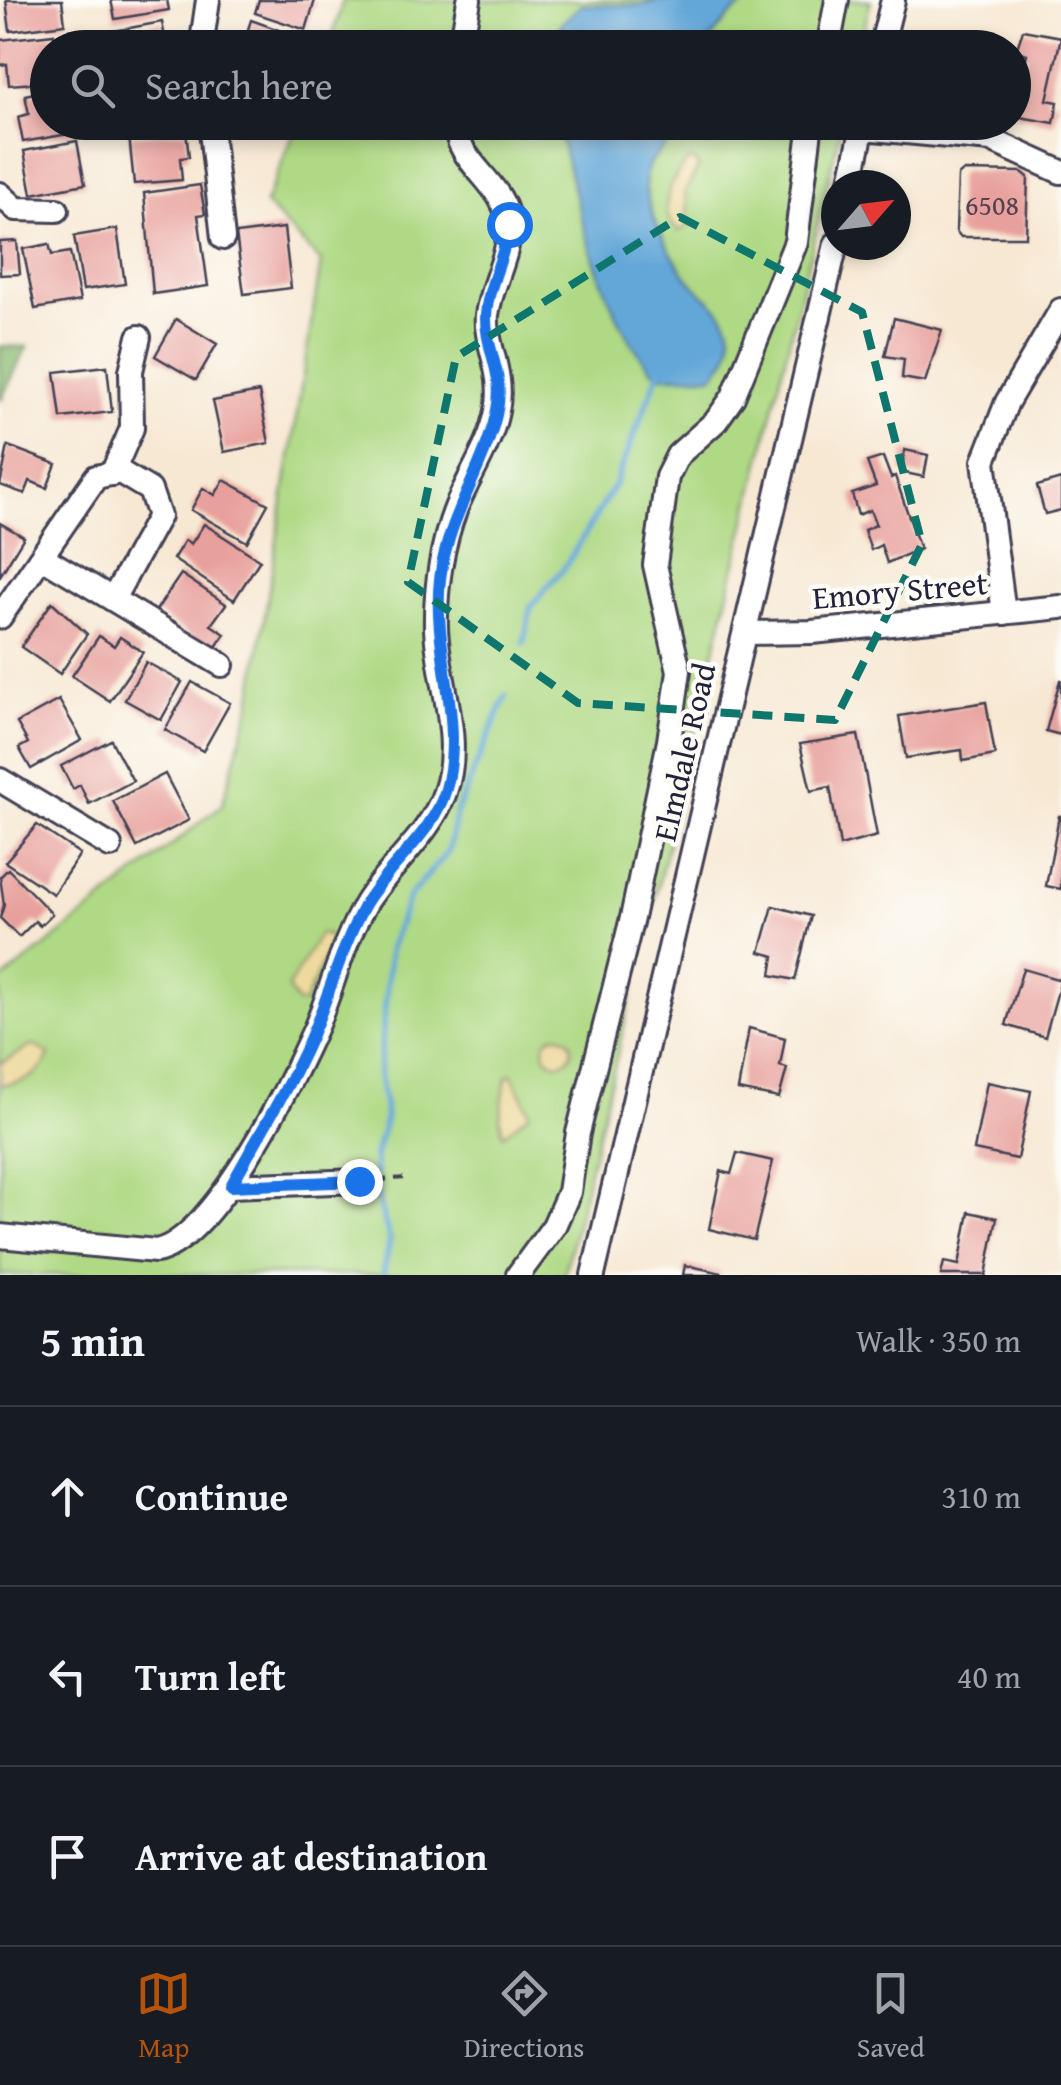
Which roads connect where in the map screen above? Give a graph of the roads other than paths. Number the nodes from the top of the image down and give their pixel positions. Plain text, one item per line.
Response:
1 (208, 0) edge
2 (469, 0) edge
3 (837, 0) edge
4 (893, 0) edge
5 (204, 30) edge
6 (464, 30) edge
7 (831, 30) edge
8 (886, 30) edge
9 (212, 140) edge
10 (460, 140) edge
11 (809, 140) edge
12 (860, 140) edge
13 (991, 140) edge
14 (854, 170) edge
15 (1061, 172) edge
16 (0, 194) edge
17 (58, 210) dead end
18 (224, 238) dead end
19 (832, 260) edge
20 (1061, 310) edge
21 (139, 336) dead end
22 (112, 474) junction
23 (44, 558) junction
24 (113, 599) junction
25 (1061, 607) edge
26 (1004, 613) junction
27 (0, 616) edge
28 (745, 633) junction
29 (222, 665) dead end
30 (0, 780) edge
31 (110, 846) dead end
32 (359, 1181) dead end
33 (231, 1186) junction
34 (0, 1236) edge
35 (518, 1275) edge
36 (593, 1275) edge

1 - 5 street
2 - 6 street
3 - 7 street
4 - 8 street
9 - 18 street
10 - 33 street
11 - 35 street
12 - 14 street
13 - 15 street
16 - 17 street
19 - 28 street, Elmdale Road
20 - 26 street
21 - 22 street
22 - 23 street
22 - 24 street
23 - 24 street
23 - 27 street
24 - 29 street
25 - 26 street, Emory Street
26 - 28 street, Emory Street
28 - 36 street, Elmdale Road
30 - 31 street
32 - 33 street
33 - 34 street

